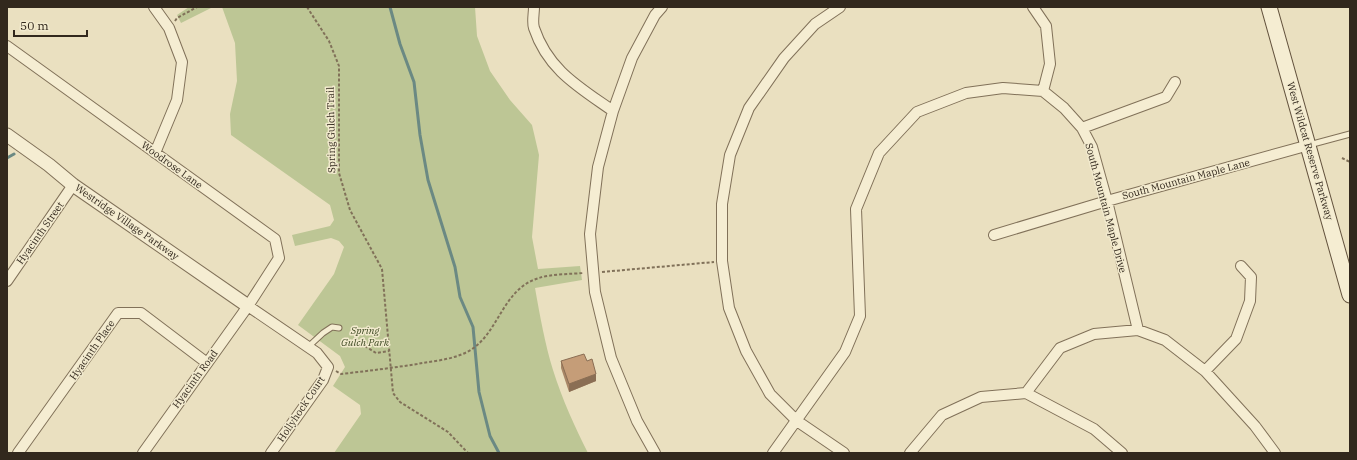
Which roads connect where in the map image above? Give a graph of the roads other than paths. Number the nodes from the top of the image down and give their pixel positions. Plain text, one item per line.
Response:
1 (154, 7) edge
2 (534, 7) edge
3 (662, 7) edge
4 (840, 7) edge
5 (1033, 7) edge
6 (1270, 7) edge
7 (7, 46) edge
8 (1175, 82) dead end
9 (1043, 91) junction
10 (613, 111) junction
11 (1082, 128) junction
12 (1350, 134) edge
13 (7, 135) edge
14 (1309, 145) junction
15 (155, 153) junction
16 (73, 185) junction
17 (1107, 201) junction
18 (994, 235) dead end
19 (1241, 266) dead end
20 (7, 281) edge
21 (1350, 295) edge
22 (248, 306) junction
23 (339, 328) dead end
24 (1138, 330) junction
25 (308, 347) junction
26 (207, 363) junction
27 (1204, 371) junction
28 (1026, 393) junction
29 (797, 420) junction
30 (18, 453) edge
31 (143, 453) edge
32 (271, 453) edge
33 (655, 453) edge
34 (773, 453) edge
35 (844, 453) edge
36 (910, 453) edge
37 (1122, 453) edge
38 (1275, 453) edge

1 - 15 street
2 - 10 street
3 - 10 street
4 - 29 street
5 - 9 street
6 - 14 main road, West Wildcat Reserve Parkway
7 - 15 street, Woodrose Lane
8 - 11 street
9 - 11 street, South Mountain Maple Drive
9 - 29 street
10 - 33 street
11 - 17 street, South Mountain Maple Drive
12 - 14 lane
13 - 16 street, Westridge Village Parkway
14 - 17 street, South Mountain Maple Lane
14 - 21 main road, West Wildcat Reserve Parkway
15 - 22 street, Woodrose Lane
16 - 20 street, Hyacinth Street
16 - 22 street, Westridge Village Parkway
17 - 18 street, South Mountain Maple Lane
17 - 24 street, South Mountain Maple Drive
19 - 27 street
22 - 25 street, Hollyhock Court
22 - 26 street, Hyacinth Road
23 - 25 lane
24 - 27 street
24 - 28 street
25 - 32 street, Hollyhock Court
26 - 30 street, Hyacinth Place
26 - 31 street, Hyacinth Road
27 - 38 street
28 - 36 street
28 - 37 street
29 - 34 street
29 - 35 street

